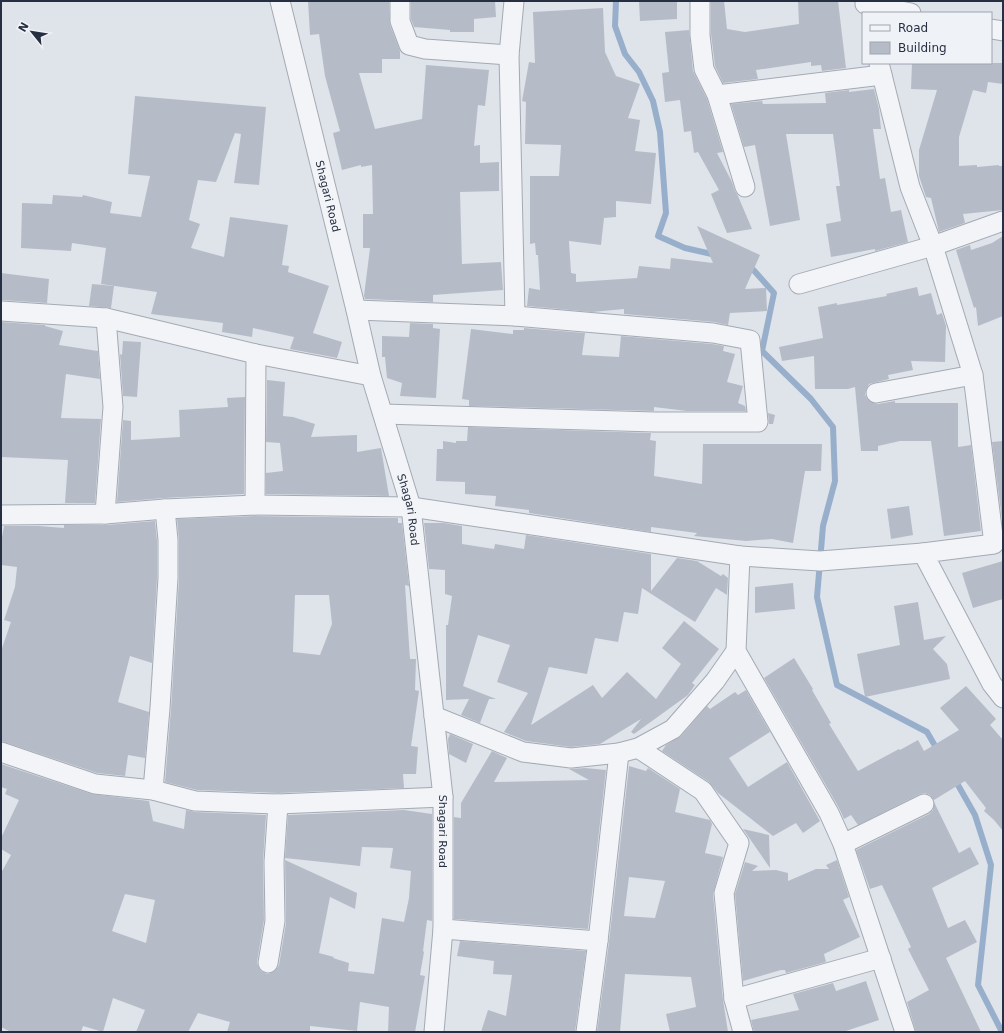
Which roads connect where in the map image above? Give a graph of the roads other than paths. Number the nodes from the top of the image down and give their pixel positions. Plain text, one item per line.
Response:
1 (280, 1) edge
2 (400, 1) edge
3 (514, 1) edge
4 (700, 1) edge
5 (865, 6) edge
6 (904, 12) edge
7 (992, 28) edge
8 (1003, 31) edge
9 (509, 55) junction
10 (881, 69) edge
11 (717, 95) junction
12 (745, 187) dead end
13 (1003, 222) edge
14 (933, 246) junction
15 (799, 284) dead end
16 (356, 310) junction
17 (1, 311) edge
18 (515, 316) junction
19 (106, 318) junction
20 (256, 354) junction
21 (973, 375) junction
22 (371, 376) junction
23 (876, 393) dead end
24 (383, 414) junction
25 (256, 505) junction
26 (411, 507) junction
27 (165, 509) junction
28 (105, 514) junction
29 (1, 515) edge
30 (923, 553) junction
31 (740, 556) junction
32 (736, 651) junction
33 (1003, 698) edge
34 (434, 716) junction
35 (638, 748) junction
36 (1, 752) edge
37 (619, 753) junction
38 (153, 790) junction
39 (443, 797) junction
40 (278, 804) junction
41 (924, 804) dead end
42 (843, 844) junction
43 (443, 929) junction
44 (598, 941) junction
45 (880, 958) junction
46 (268, 962) dead end
47 (734, 999) junction
48 (434, 1032) edge
49 (586, 1032) edge
50 (743, 1032) edge
51 (905, 1032) edge

1 - 16 street, Shagari Road
2 - 9 street
3 - 9 street
4 - 11 street
5 - 6 street
7 - 8 street
9 - 18 street
10 - 11 street
10 - 14 street
11 - 12 street
13 - 14 street
14 - 15 street
14 - 21 street
16 - 18 street
16 - 22 street, Shagari Road
17 - 19 street
18 - 24 street
19 - 20 street
19 - 28 street
20 - 22 street
20 - 25 street
21 - 23 street
21 - 30 street
22 - 24 street, Shagari Road
24 - 26 street, Shagari Road
25 - 26 street
25 - 27 street
26 - 31 street
26 - 34 street, Shagari Road
27 - 28 street
27 - 38 street
28 - 29 street
30 - 31 street
30 - 33 street
31 - 32 street
32 - 35 street
32 - 42 street
34 - 37 street
34 - 39 street, Shagari Road
35 - 37 street
35 - 47 street
36 - 38 street
37 - 44 street
38 - 40 street
39 - 40 street
39 - 43 street, Shagari Road
40 - 46 street
41 - 42 street
42 - 45 street
43 - 44 street
43 - 48 street, Shagari Road
44 - 49 street
45 - 47 street
45 - 51 street
47 - 50 street

